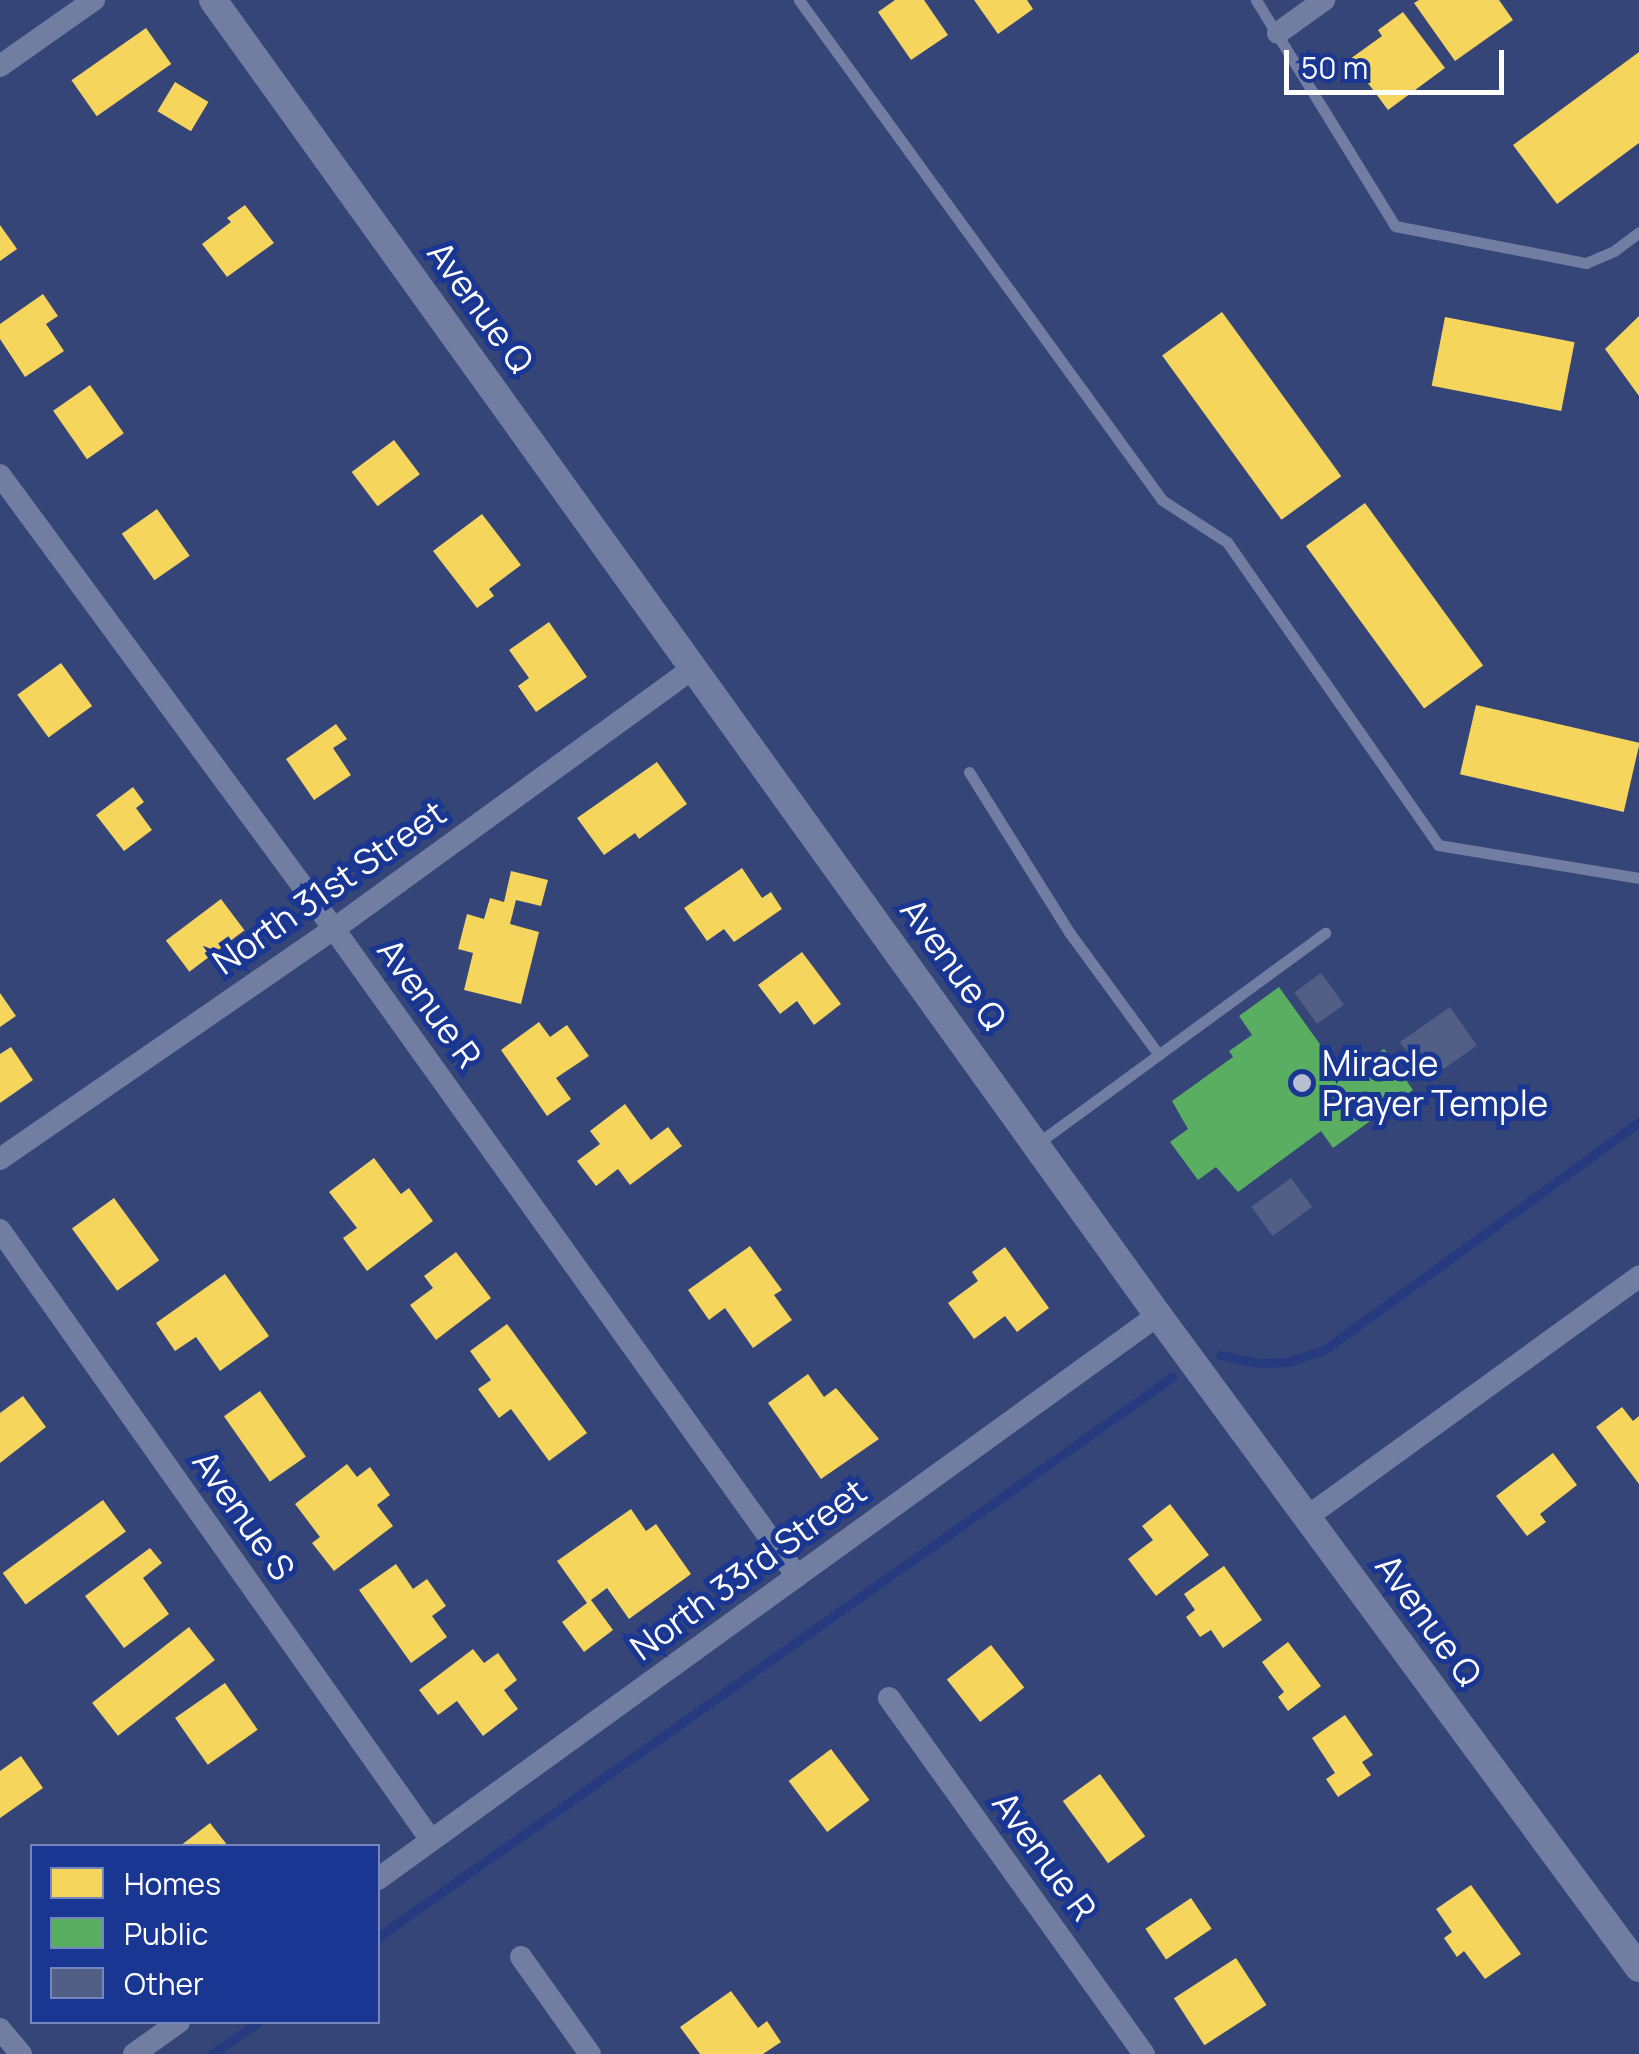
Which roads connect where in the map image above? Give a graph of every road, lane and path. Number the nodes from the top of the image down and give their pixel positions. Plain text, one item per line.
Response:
1 (94, 0) edge
2 (212, 0) edge
3 (800, 0) edge
4 (1256, 0) edge
5 (1324, 0) edge
6 (1278, 33) junction
7 (0, 66) edge
8 (1639, 232) edge
9 (0, 475) edge
10 (695, 667) junction
11 (969, 772) dead end
12 (1639, 878) edge
13 (334, 929) junction
14 (1325, 933) dead end
15 (1159, 1054) junction
16 (1036, 1144) junction
17 (0, 1159) edge
18 (0, 1230) edge
19 (1639, 1278) edge
20 (1158, 1315) junction
21 (1307, 1517) junction
22 (797, 1576) junction
23 (889, 1698) dead end
24 (431, 1840) junction
25 (380, 1878) edge
26 (521, 1957) dead end
27 (1639, 1968) edge
28 (176, 2024) edge
29 (0, 2028) edge
30 (21, 2054) edge
31 (134, 2054) edge
32 (590, 2054) edge
33 (1144, 2054) edge

1 - 7 street
2 - 10 street, Avenue Q
3 - 12 lane
4 - 6 lane
5 - 6 street
6 - 8 lane
9 - 13 street, Avenue R
10 - 13 street, North 31st Street
10 - 16 street, Avenue Q
11 - 15 lane
13 - 17 street, North 31st Street
13 - 22 street, Avenue R
14 - 15 lane
15 - 16 lane
16 - 20 street, Avenue Q
18 - 24 street, Avenue S
19 - 21 street
20 - 21 street, Avenue Q
20 - 22 street, North 33rd Street
21 - 27 street, Avenue Q
22 - 24 street, North 33rd Street
23 - 33 street, Avenue R
24 - 25 street, North 33rd Street
26 - 32 street
28 - 31 street
29 - 30 street

